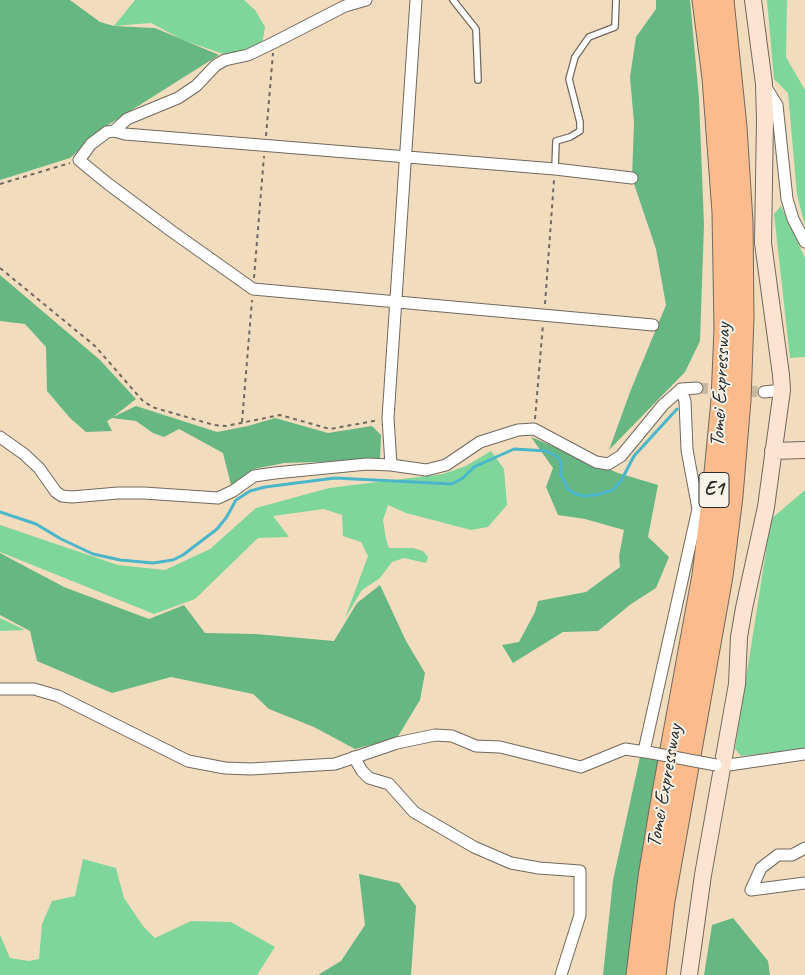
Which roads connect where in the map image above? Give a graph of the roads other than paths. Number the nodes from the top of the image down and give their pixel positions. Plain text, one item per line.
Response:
1 (366, 0) edge
2 (416, 0) edge
3 (453, 0) edge
4 (616, 0) edge
5 (703, 0) edge
6 (723, 0) edge
7 (753, 0) edge
8 (478, 80) dead end
9 (764, 84) junction
10 (114, 131) junction
11 (407, 157) junction
12 (555, 169) junction
13 (632, 178) dead end
14 (805, 242) edge
15 (396, 302) junction
16 (653, 325) dead end
17 (697, 388) tunnel mouth
18 (681, 389) junction
19 (782, 390) junction
20 (764, 392) tunnel mouth
21 (0, 437) edge
22 (805, 450) edge
23 (773, 451) junction
24 (391, 464) junction
25 (0, 689) edge
26 (803, 751) edge
27 (648, 752) junction
28 (354, 757) junction
29 (719, 766) junction
30 (805, 848) edge
31 (805, 883) edge
32 (561, 975) edge
33 (637, 975) edge
34 (655, 975) edge
35 (689, 975) edge

1 - 10 street
2 - 11 street
3 - 8 lane
4 - 12 lane
5 - 33 highway, Tomei Expressway / E1
6 - 34 highway, Tomei Expressway / E1
7 - 9 street
9 - 14 street
9 - 19 street
10 - 11 street
10 - 15 street
11 - 12 street
11 - 15 street
12 - 13 street
15 - 16 street
15 - 24 street
17 - 18 street
18 - 24 street
18 - 27 street
19 - 20 street
19 - 23 street
21 - 24 street
22 - 23 street
23 - 29 street
25 - 28 street
26 - 29 street
27 - 28 street
27 - 29 street, bridge
28 - 32 street
29 - 35 street
30 - 31 street

